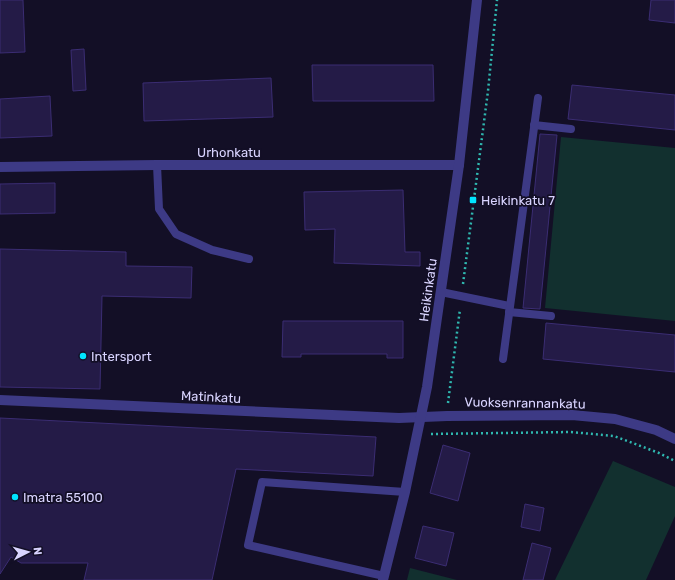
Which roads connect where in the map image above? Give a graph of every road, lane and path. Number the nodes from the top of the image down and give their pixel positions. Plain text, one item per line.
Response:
1 (477, 0) edge
2 (497, 0) edge
3 (538, 98) dead end
4 (534, 125) junction
5 (571, 129) dead end
6 (157, 165) junction
7 (459, 166) junction
8 (0, 167) edge
9 (249, 259) dead end
10 (440, 292) junction
11 (462, 296) junction
12 (509, 309) junction
13 (551, 316) dead end
14 (502, 359) dead end
15 (0, 400) edge
16 (447, 416) junction
17 (420, 418) junction
18 (445, 434) junction
19 (675, 439) edge
20 (428, 440) dead end
21 (675, 461) edge
22 (405, 492) junction
23 (384, 578) edge

1 - 7 street, Heikinkatu
2 - 11 path
3 - 4 lane
4 - 5 lane
4 - 12 lane
6 - 7 street, Urhonkatu
6 - 8 street, Urhonkatu
6 - 9 lane
7 - 10 street, Heikinkatu
10 - 11 lane
10 - 17 street, Heikinkatu
11 - 12 lane
11 - 16 path
12 - 13 lane
12 - 14 lane
15 - 17 street, Matinkatu
16 - 17 street, Vuoksenrannankatu
16 - 18 path
16 - 19 street, Vuoksenrannankatu
17 - 22 street, Heikinkatu
18 - 20 path
18 - 21 path
22 - 23 street, Heikinkatu
22 - 23 lane

